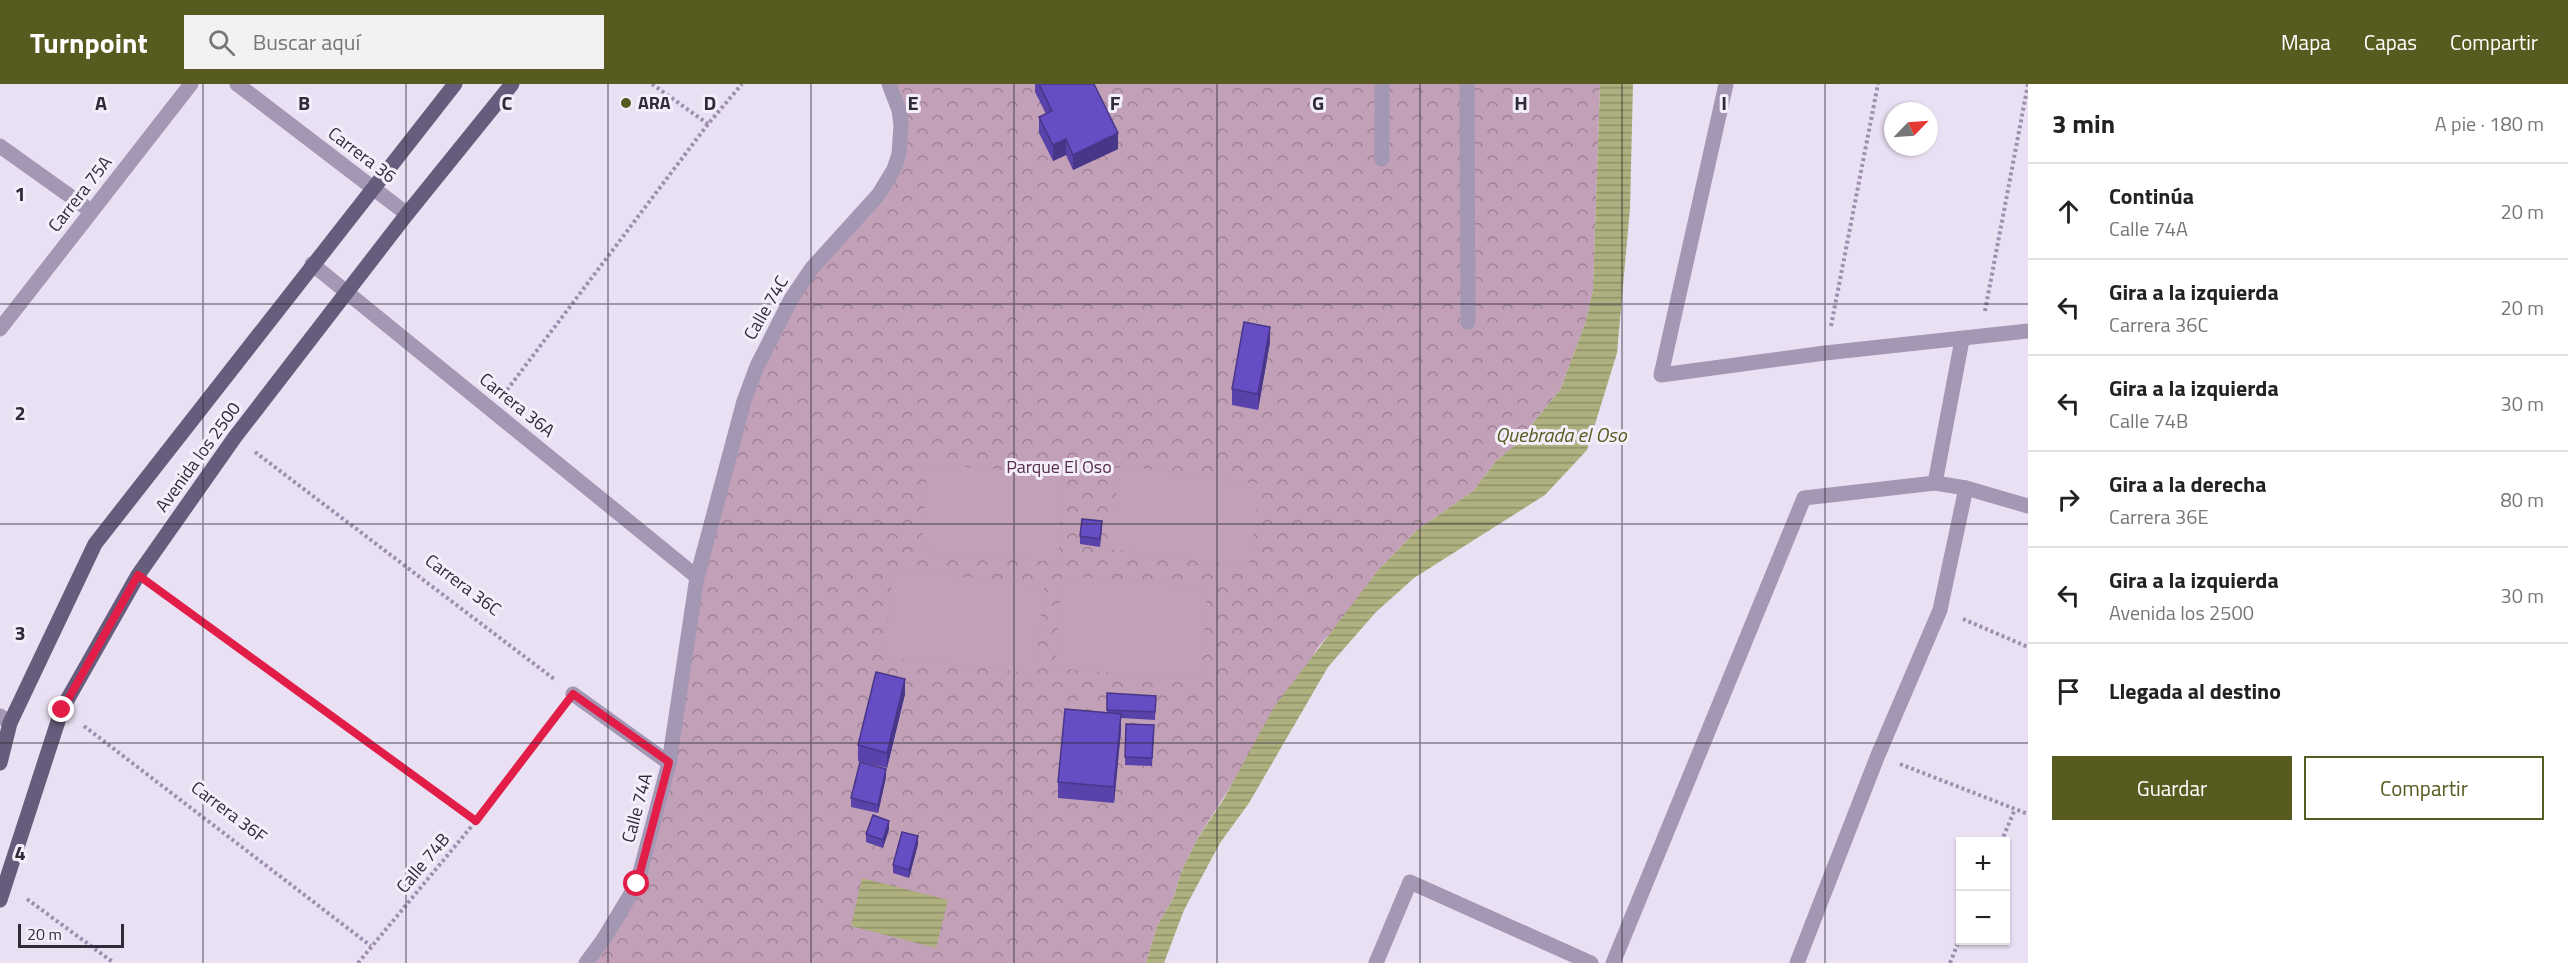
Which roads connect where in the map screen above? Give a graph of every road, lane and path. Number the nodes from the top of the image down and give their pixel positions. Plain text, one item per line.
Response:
1 (191, 84) edge
2 (237, 84) edge
3 (455, 84) edge
4 (512, 84) edge
5 (652, 84) edge
6 (742, 84) edge
7 (889, 84) edge
8 (1382, 84) edge
9 (1467, 84) edge
10 (1726, 84) edge
11 (1878, 84) edge
12 (2028, 84) edge
13 (708, 124) junction
14 (0, 146) edge
15 (1382, 159) dead end
16 (372, 188) junction
17 (91, 211) junction
18 (407, 214) junction
19 (312, 264) junction
20 (347, 291) junction
21 (1468, 322) dead end
22 (0, 329) edge
23 (2028, 331) edge
24 (1979, 338) junction
25 (1962, 340) junction
26 (1825, 353) junction
27 (492, 409) junction
28 (235, 437) junction
29 (1935, 483) junction
30 (1966, 489) junction
31 (2028, 506) edge
32 (138, 575) junction
33 (697, 577) junction
34 (1940, 610) junction
35 (2028, 647) edge
36 (573, 694) junction
37 (62, 710) junction
38 (5, 720) edge
39 (1878, 755) junction
40 (669, 762) junction
41 (0, 763) edge
42 (2015, 809) junction
43 (2028, 814) edge
44 (476, 821) junction
45 (2003, 837) edge
46 (5, 882) junction
47 (0, 900) edge
48 (1957, 945) edge
49 (372, 946) junction
50 (114, 963) edge
51 (358, 963) edge
52 (586, 963) edge
53 (1376, 963) edge
54 (1591, 963) edge
55 (1613, 963) edge
56 (1797, 963) edge
57 (1950, 963) edge

1 - 17 street, Carrera 75A
2 - 16 street, Carrera 36
3 - 16 main road, Avenida los 2500
4 - 18 main road, Avenida los 2500
5 - 13 path
6 - 13 path
7 - 33 street, Calle 74C
8 - 15 street
9 - 21 street
10 - 26 street
11 - 26 path
12 - 24 path
13 - 27 path
14 - 17 street
16 - 18 street, Carrera 36
16 - 19 main road, Avenida los 2500
17 - 22 street, Carrera 75A
18 - 20 main road, Avenida los 2500
19 - 20 street, Carrera 36A
19 - 38 main road, Avenida los 2500
20 - 27 street, Carrera 36A
20 - 28 main road, Avenida los 2500
23 - 24 street
24 - 25 street
25 - 26 street
25 - 29 street
27 - 33 street, Carrera 36A
28 - 32 main road, Avenida los 2500
28 - 36 path, Carrera 36C
29 - 30 street
29 - 55 street
30 - 31 street
30 - 34 street
32 - 37 main road, Avenida los 2500
32 - 44 path
33 - 40 street, Calle 74A
34 - 35 path
34 - 39 street
36 - 40 street
36 - 44 path, Calle 74B
37 - 46 main road, Avenida los 2500
37 - 49 path, Carrera 36F
38 - 41 main road, Avenida los 2500
39 - 42 path
39 - 56 street
40 - 52 street, Calle 74A
42 - 43 path
42 - 45 path
44 - 49 path, Calle 74B
46 - 47 main road, Avenida los 2500
46 - 50 path
48 - 57 path
49 - 51 path, Calle 74B
53 - 54 street

